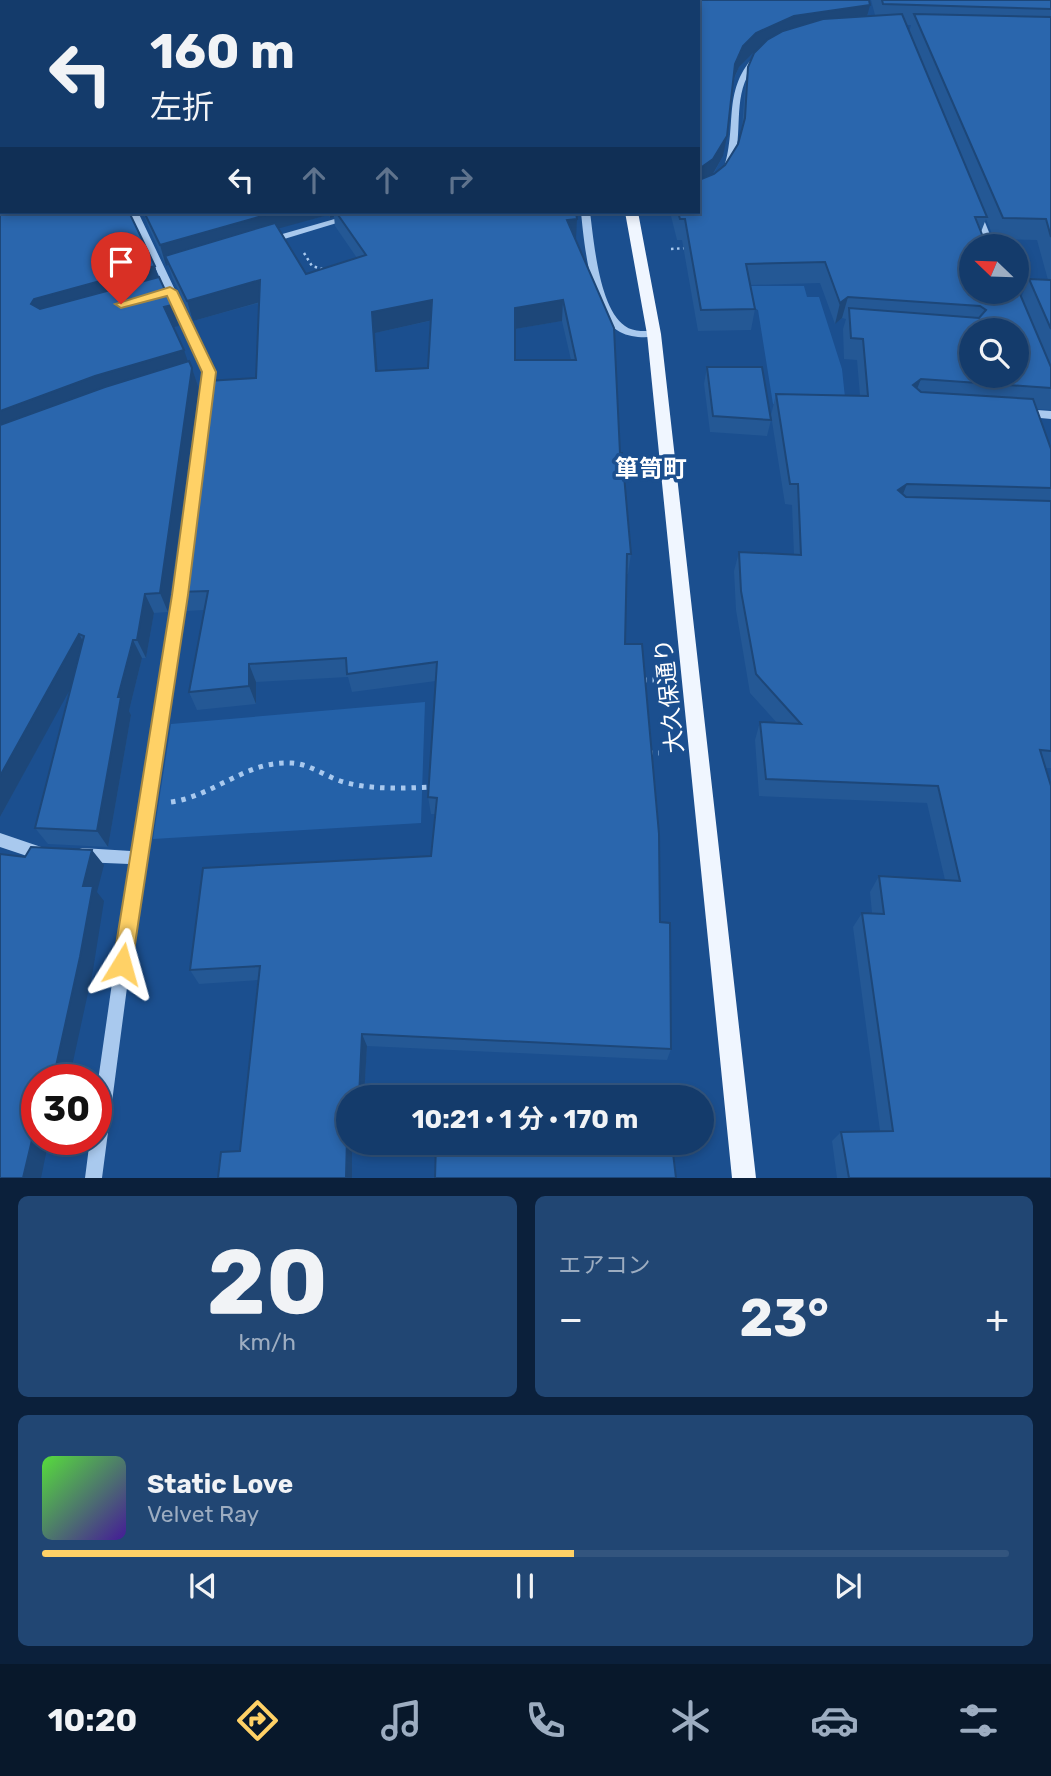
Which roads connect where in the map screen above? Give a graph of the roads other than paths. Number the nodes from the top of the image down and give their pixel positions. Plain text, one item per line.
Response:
1 (768, 51) edge
2 (719, 181) edge
3 (974, 208) edge
4 (361, 214) edge
5 (585, 214) edge
6 (631, 214) edge
7 (140, 218) edge
8 (985, 234) edge
9 (253, 246) edge
10 (654, 334) junction
11 (205, 403) edge
12 (1010, 412) edge
13 (1051, 415) edge
14 (183, 574) edge
15 (0, 840) edge
16 (137, 858) junction
17 (93, 1178) edge
18 (744, 1178) edge

1 - 2 street
3 - 8 street
4 - 9 street
5 - 10 street
6 - 10 main road, 大久保通り
7 - 11 street
10 - 18 main road, 大久保通り
12 - 13 street
14 - 16 street
15 - 16 street
16 - 17 street

